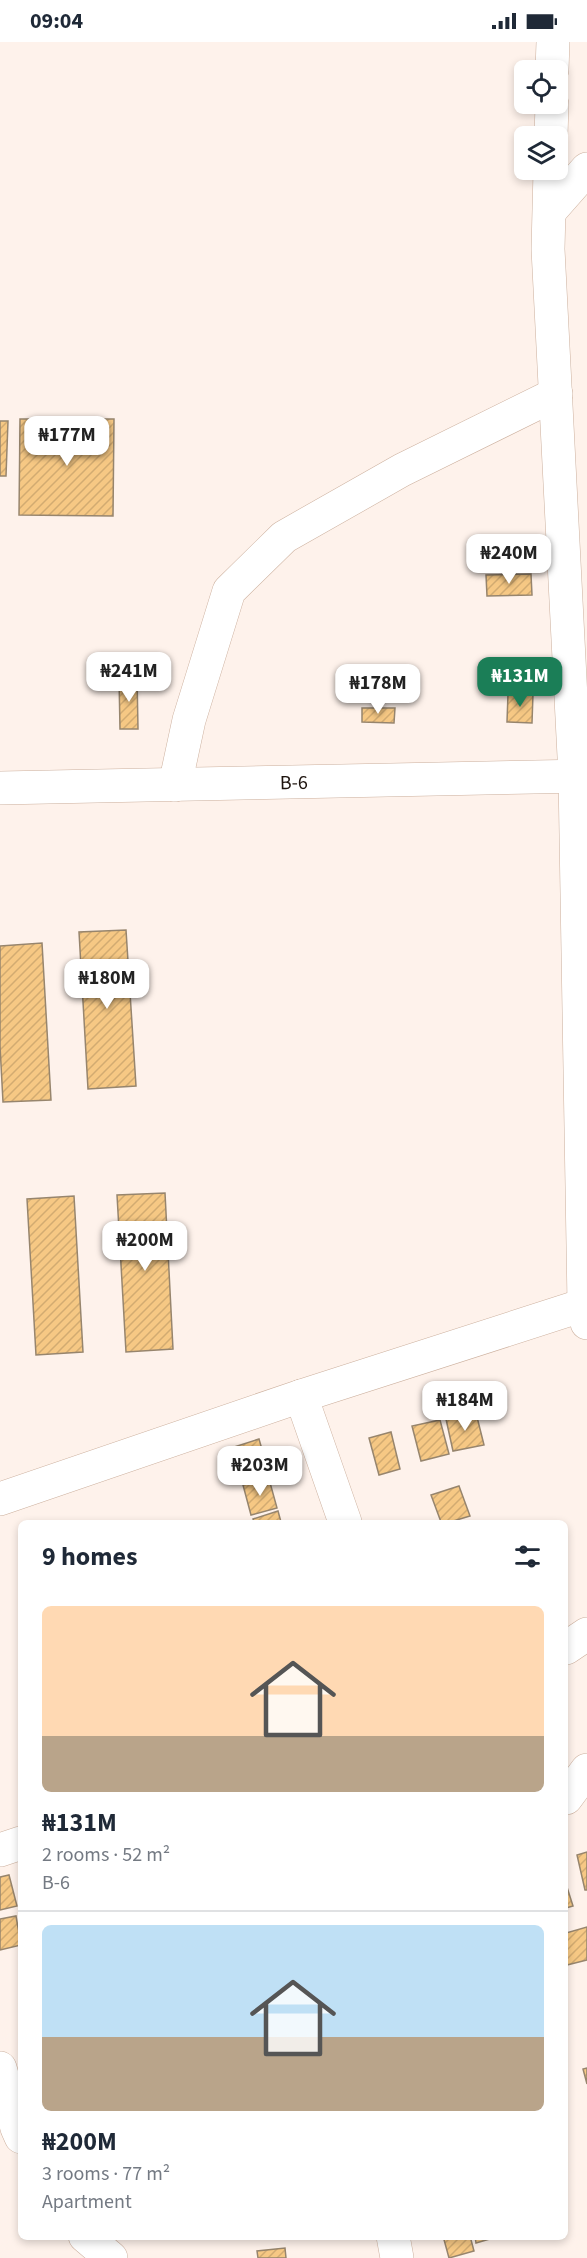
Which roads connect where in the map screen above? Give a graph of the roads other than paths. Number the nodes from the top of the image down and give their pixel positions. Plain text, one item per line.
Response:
1 (553, 42) edge
2 (552, 60) edge
3 (587, 169) edge
4 (550, 180) edge
5 (549, 211) junction
6 (556, 394) junction
7 (581, 776) edge
8 (176, 784) junction
9 (0, 788) edge
10 (586, 1310) edge
11 (300, 1396) junction
12 (0, 1499) edge
13 (344, 1520) edge
14 (587, 1634) edge
15 (568, 1647) edge
16 (587, 1770) edge
17 (568, 1795) edge
18 (18, 1844) edge
19 (0, 1850) edge
20 (0, 2068) edge
21 (18, 2127) edge
22 (90, 2240) edge
23 (394, 2240) edge
24 (111, 2258) edge
25 (398, 2258) edge

1 - 2 street
3 - 5 street
4 - 5 street
5 - 6 street
6 - 7 street
6 - 8 street
7 - 8 street, B-6
7 - 10 street
8 - 9 street, B-6
10 - 11 street
11 - 12 street
11 - 13 street
14 - 15 street
16 - 17 street
18 - 19 street
20 - 21 street
22 - 24 street
23 - 25 street

